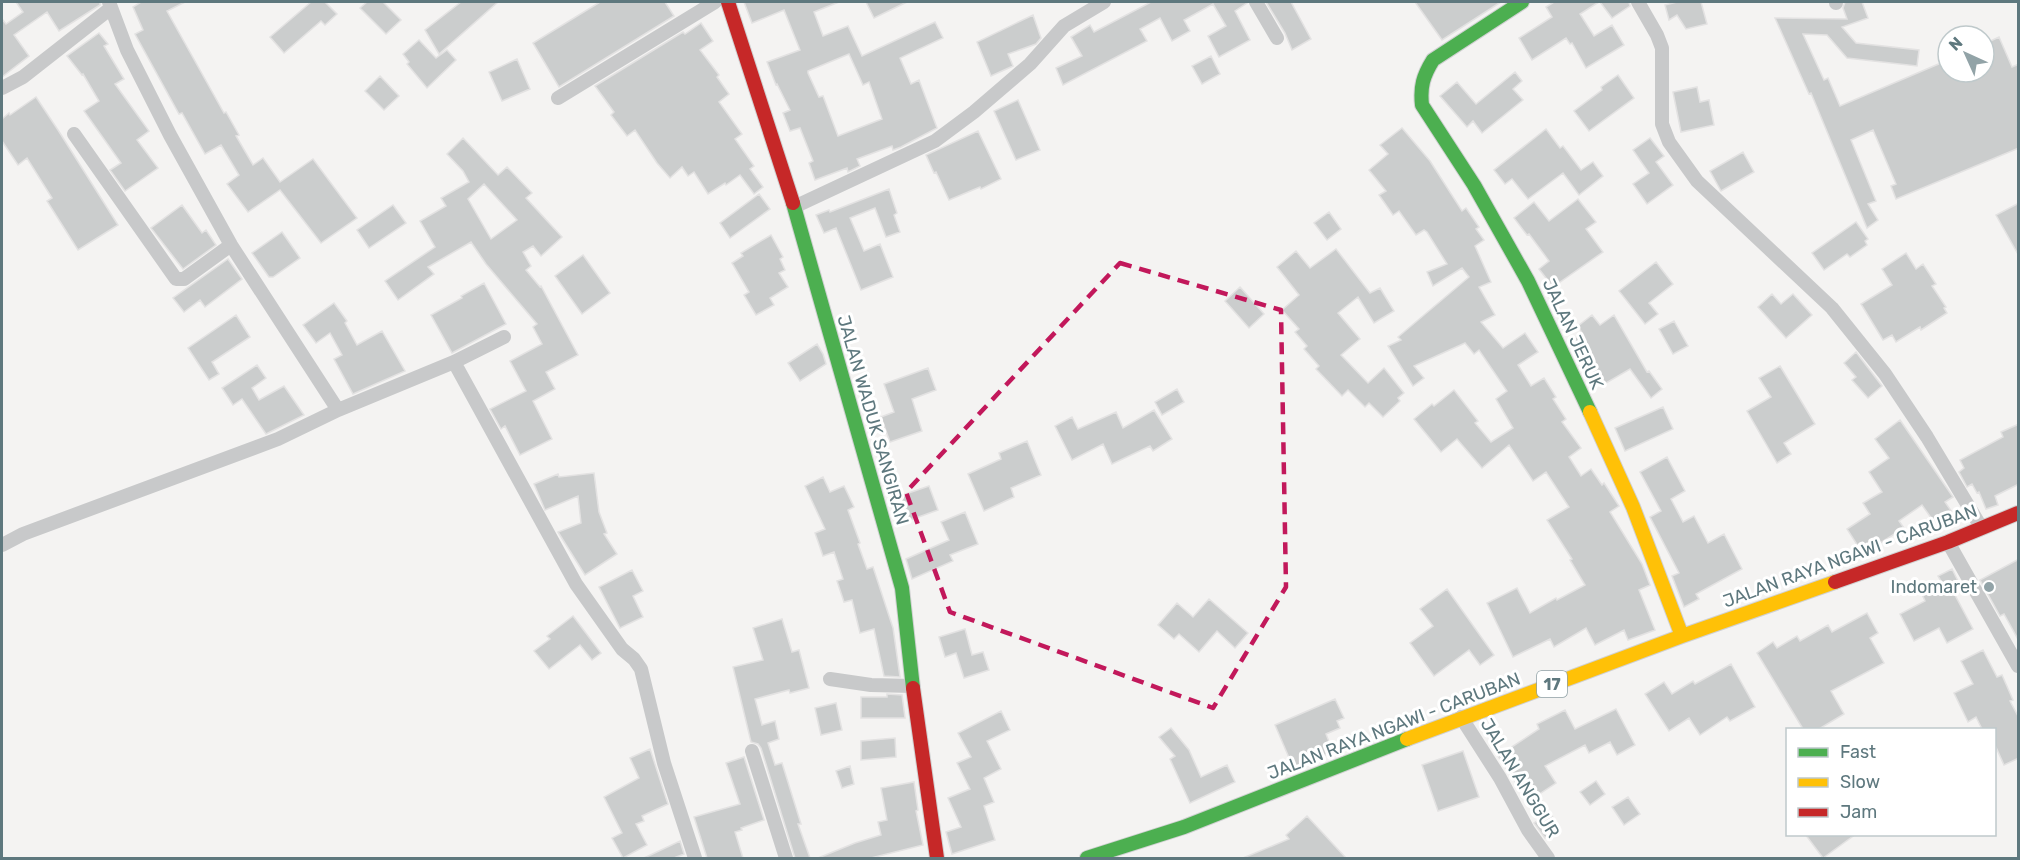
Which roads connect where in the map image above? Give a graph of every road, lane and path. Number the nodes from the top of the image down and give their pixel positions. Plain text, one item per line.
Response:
1 (715, 2) edge
2 (728, 2) edge
3 (1104, 2) edge
4 (1256, 2) edge
5 (1522, 2) edge
6 (1638, 2) edge
7 (110, 5) edge
8 (1277, 38) dead end
9 (2, 88) edge
10 (558, 98) dead end
11 (74, 134) dead end
12 (794, 207) junction
13 (231, 245) junction
14 (504, 337) dead end
15 (454, 362) junction
16 (338, 410) junction
17 (2019, 513) edge
18 (1981, 527) junction
19 (1948, 542) junction
20 (2, 545) edge
21 (1682, 636) junction
22 (2019, 666) edge
23 (830, 679) dead end
24 (913, 686) junction
25 (1461, 717) junction
26 (752, 751) dead end
27 (1124, 853) edge
28 (695, 858) edge
29 (786, 858) edge
30 (937, 858) edge
31 (1087, 858) edge
32 (1548, 858) edge

1 - 10 street
2 - 12 main road, JALAN WADUK SANGIRAN
3 - 12 street
4 - 8 street
5 - 21 main road, JALAN JERUK
6 - 18 street
7 - 9 street
7 - 13 street
11 - 13 street
12 - 24 main road, JALAN WADUK SANGIRAN
13 - 16 street
14 - 15 street
15 - 16 street
15 - 28 street
16 - 20 street
17 - 18 main road, JALAN RAYA NGAWI - CARUBAN / 17
18 - 19 main road, JALAN RAYA NGAWI - CARUBAN / 17
19 - 21 main road, JALAN RAYA NGAWI - CARUBAN / 17
19 - 22 street
21 - 25 main road, JALAN RAYA NGAWI - CARUBAN / 17
23 - 24 street
24 - 30 main road, JALAN WADUK SANGIRAN
25 - 27 main road, JALAN RAYA NGAWI - CARUBAN / 17
25 - 32 street, JALAN ANGGUR
26 - 29 street
27 - 31 main road, JALAN RAYA NGAWI - CARUBAN / 17

